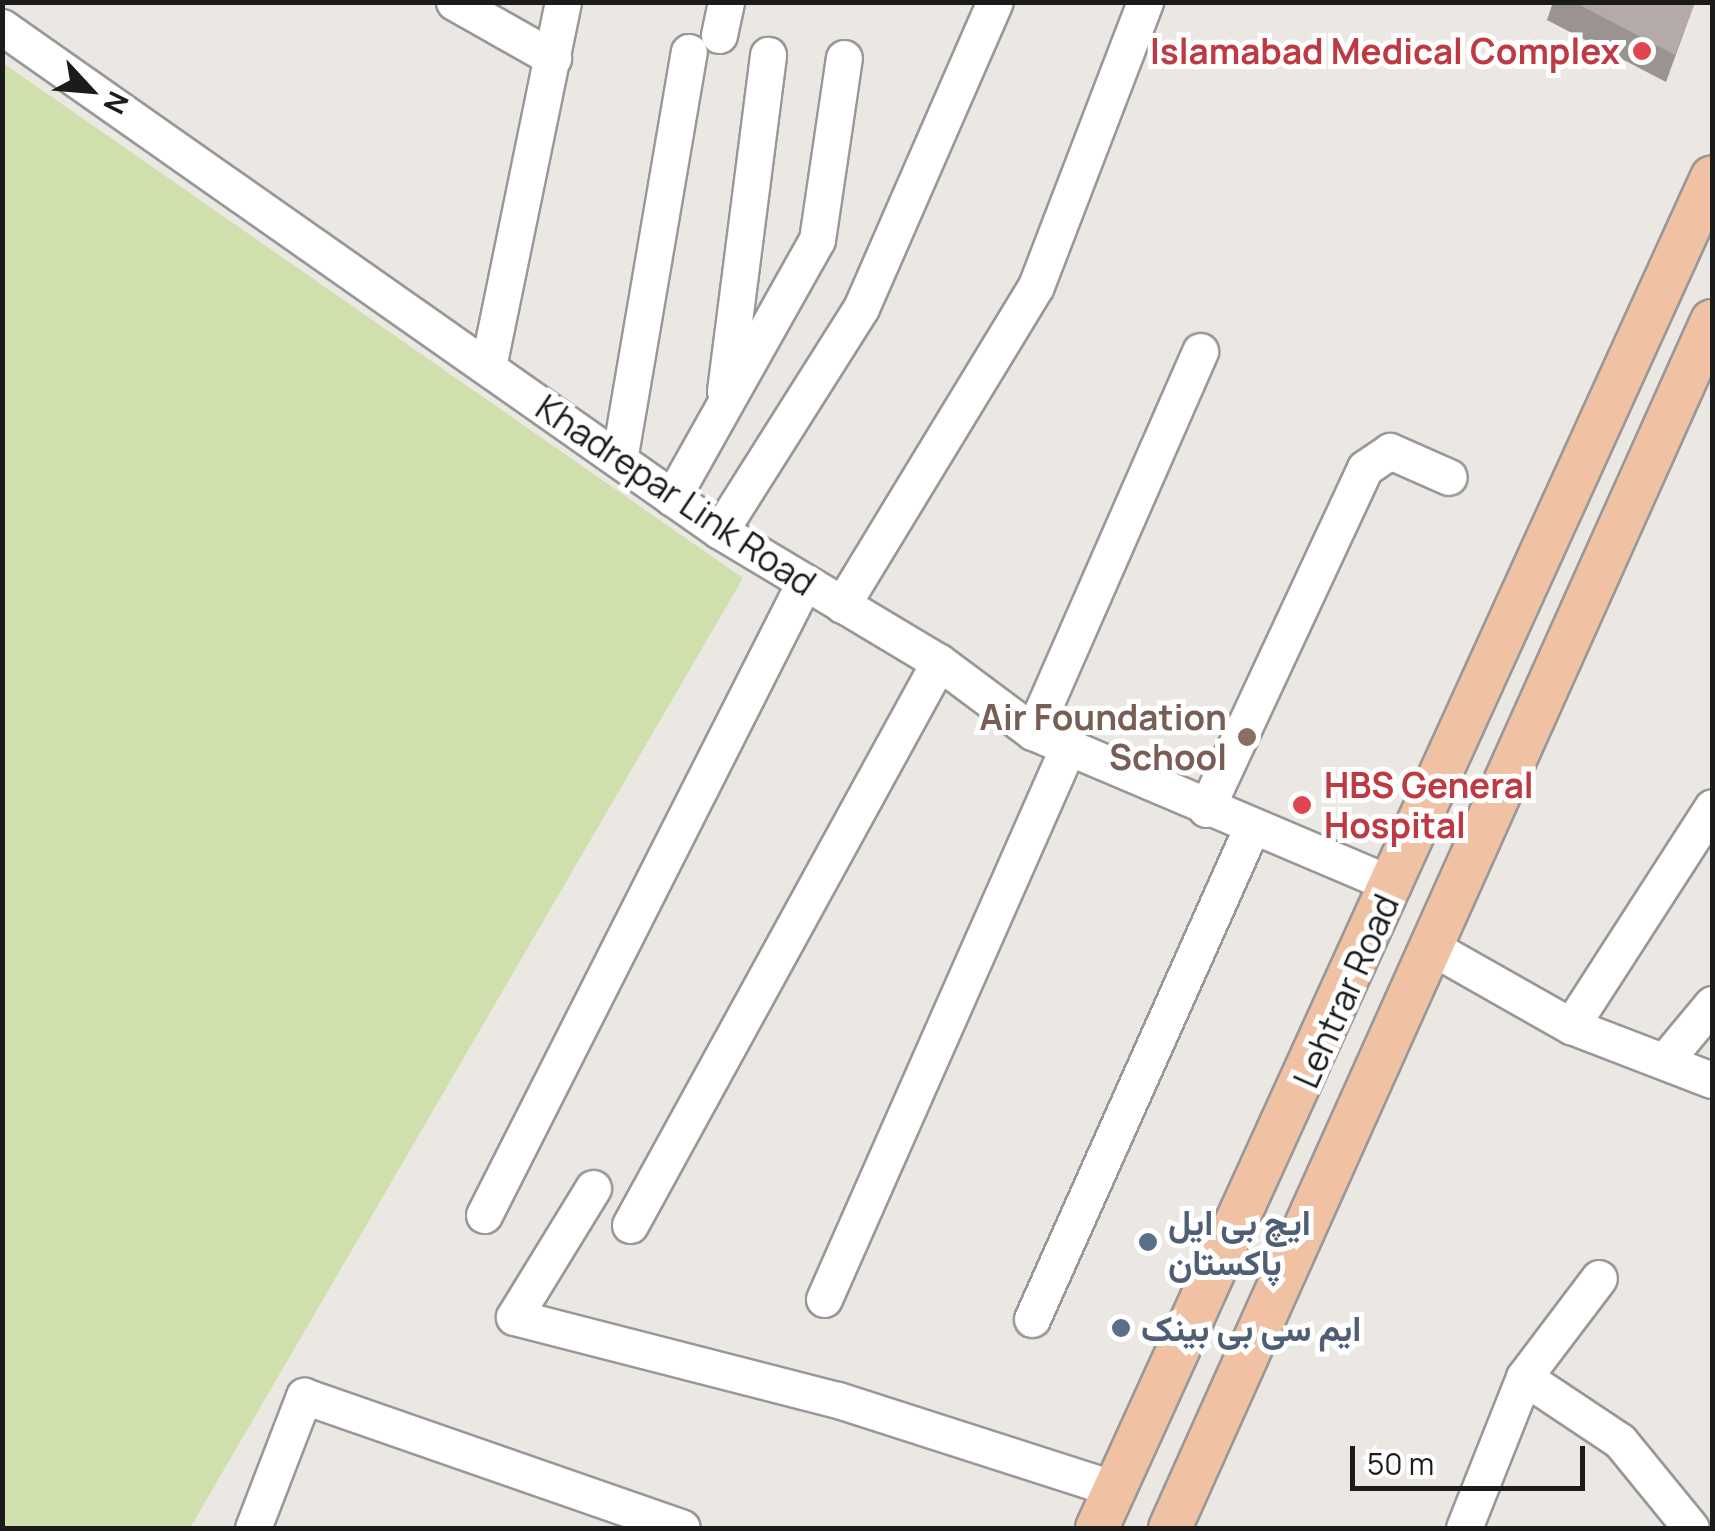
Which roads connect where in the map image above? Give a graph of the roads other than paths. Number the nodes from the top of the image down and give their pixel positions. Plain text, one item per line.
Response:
1 (454, 2) edge
2 (563, 2) edge
3 (995, 2) edge
4 (1144, 2) edge
5 (2, 27) edge
6 (711, 30) edge
7 (768, 54) dead end
8 (553, 58) junction
9 (844, 58) dead end
10 (1712, 177) edge
11 (1712, 320) edge
12 (1200, 352) dead end
13 (488, 367) junction
14 (722, 409) junction
15 (618, 460) junction
16 (1449, 476) dead end
17 (672, 498) junction
18 (720, 531) junction
19 (804, 582) junction
20 (842, 605) junction
21 (939, 662) junction
22 (1033, 732) junction
23 (1068, 748) junction
24 (1712, 807) edge
25 (1206, 809) junction
26 (1251, 829) junction
27 (1392, 885) junction
28 (1432, 948) junction
29 (1712, 1004) edge
30 (1570, 1026) junction
31 (1668, 1057) junction
32 (1712, 1080) edge
33 (1287, 1126) junction
34 (1340, 1151) junction
35 (593, 1188) dead end
36 (484, 1215) dead end
37 (630, 1225) dead end
38 (1598, 1278) dead end
39 (824, 1299) dead end
40 (1032, 1319) dead end
41 (1524, 1376) junction
42 (1114, 1490) junction
43 (252, 1528) edge
44 (682, 1528) edge
45 (1097, 1528) edge
46 (1170, 1528) edge
47 (1464, 1528) edge
48 (1691, 1528) edge

1 - 8 street
2 - 8 street
3 - 18 street
4 - 20 street
5 - 13 street, Khadrepar Link Road
6 - 15 street
7 - 14 street
8 - 13 street
9 - 14 street
10 - 27 main road, Lehtrar Road
11 - 28 main road, Lehtrar Road
12 - 22 street
13 - 15 street, Khadrepar Link Road
14 - 17 street
15 - 17 street, Khadrepar Link Road
16 - 25 street
17 - 18 street, Khadrepar Link Road
18 - 19 street, Khadrepar Link Road
19 - 20 street, Khadrepar Link Road
19 - 36 street
20 - 21 street, Khadrepar Link Road
21 - 22 street, Khadrepar Link Road
21 - 37 street
22 - 23 street, Khadrepar Link Road
23 - 25 street, Khadrepar Link Road
23 - 39 street
24 - 30 street
25 - 26 street, Khadrepar Link Road
26 - 27 street, Khadrepar Link Road
26 - 40 street
27 - 33 main road, Lehtrar Road
28 - 30 street
28 - 34 main road, Lehtrar Road
29 - 31 street
30 - 31 street
31 - 32 street
33 - 34 main road
33 - 42 main road, Lehtrar Road
34 - 46 main road, Lehtrar Road
35 - 42 street
38 - 41 street
41 - 47 street
41 - 48 street
42 - 45 main road, Lehtrar Road
43 - 44 street

